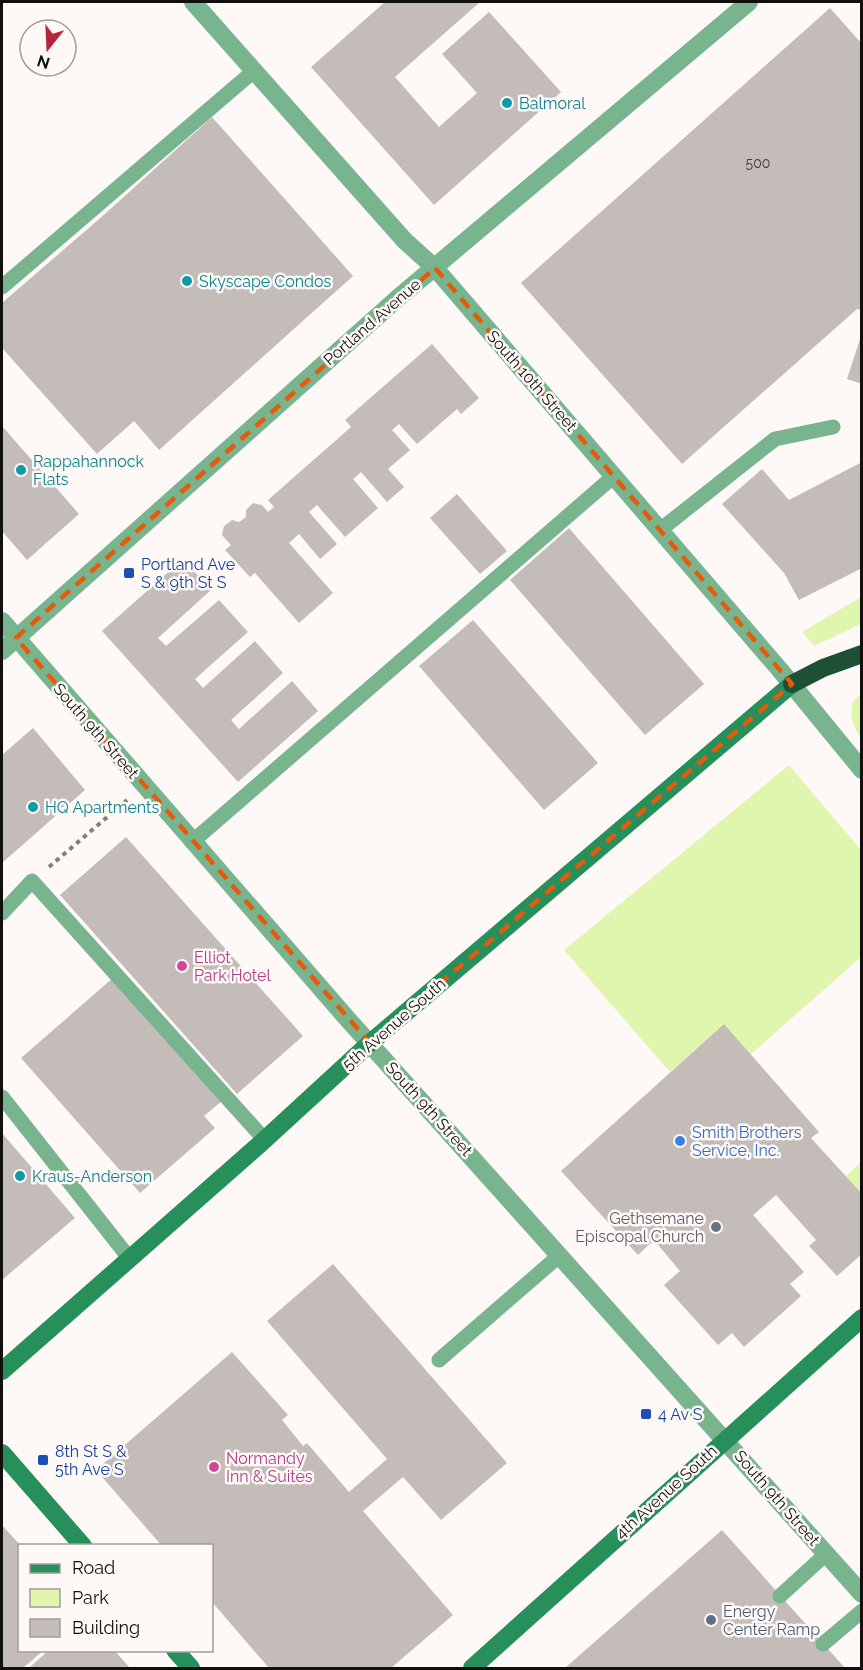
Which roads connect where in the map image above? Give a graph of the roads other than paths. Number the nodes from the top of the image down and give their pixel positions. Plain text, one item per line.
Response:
1 (193, 2) edge
2 (749, 2) edge
3 (255, 70) junction
4 (435, 268) junction
5 (2, 288) edge
6 (833, 427) dead end
7 (614, 476) junction
8 (660, 530) junction
9 (2, 621) edge
10 (16, 638) junction
11 (2, 651) edge
12 (861, 654) edge
13 (792, 684) junction
14 (861, 770) edge
15 (192, 842) junction
16 (2, 913) edge
17 (370, 1043) junction
18 (2, 1097) edge
19 (265, 1140) junction
20 (560, 1255) junction
21 (130, 1259) junction
22 (861, 1318) edge
23 (439, 1360) dead end
24 (2, 1371) edge
25 (725, 1438) junction
26 (2, 1453) edge
27 (82, 1544) edge
28 (826, 1554) junction
29 (861, 1594) edge
30 (780, 1596) dead end
31 (861, 1611) edge
32 (823, 1644) dead end
33 (177, 1652) edge
34 (191, 1668) edge
35 (472, 1668) edge

1 - 3 street, South 10th Street
2 - 4 street, Portland Avenue
3 - 4 street, South 10th Street
3 - 5 lane
4 - 7 street, South 10th Street
4 - 10 street, Portland Avenue
6 - 8 lane
7 - 8 street, South 10th Street
7 - 15 lane
8 - 13 street, South 10th Street
9 - 10 street, South 9th Street
10 - 11 street, Portland Avenue
10 - 15 street, South 9th Street
12 - 13 highway
13 - 14 street, South 10th Street
13 - 17 main road, 5th Avenue South
15 - 17 street, South 9th Street
16 - 19 lane
17 - 19 main road, 5th Avenue South
17 - 20 street, South 9th Street
18 - 21 lane
19 - 21 main road, 5th Avenue South
20 - 23 lane
20 - 25 street, South 9th Street
21 - 24 main road, 5th Avenue South
22 - 25 main road, 4th Avenue South
25 - 28 street, South 9th Street
25 - 35 main road, 4th Avenue South
26 - 27 main road
28 - 29 street, South 9th Street
28 - 30 lane
31 - 32 lane
33 - 34 main road

